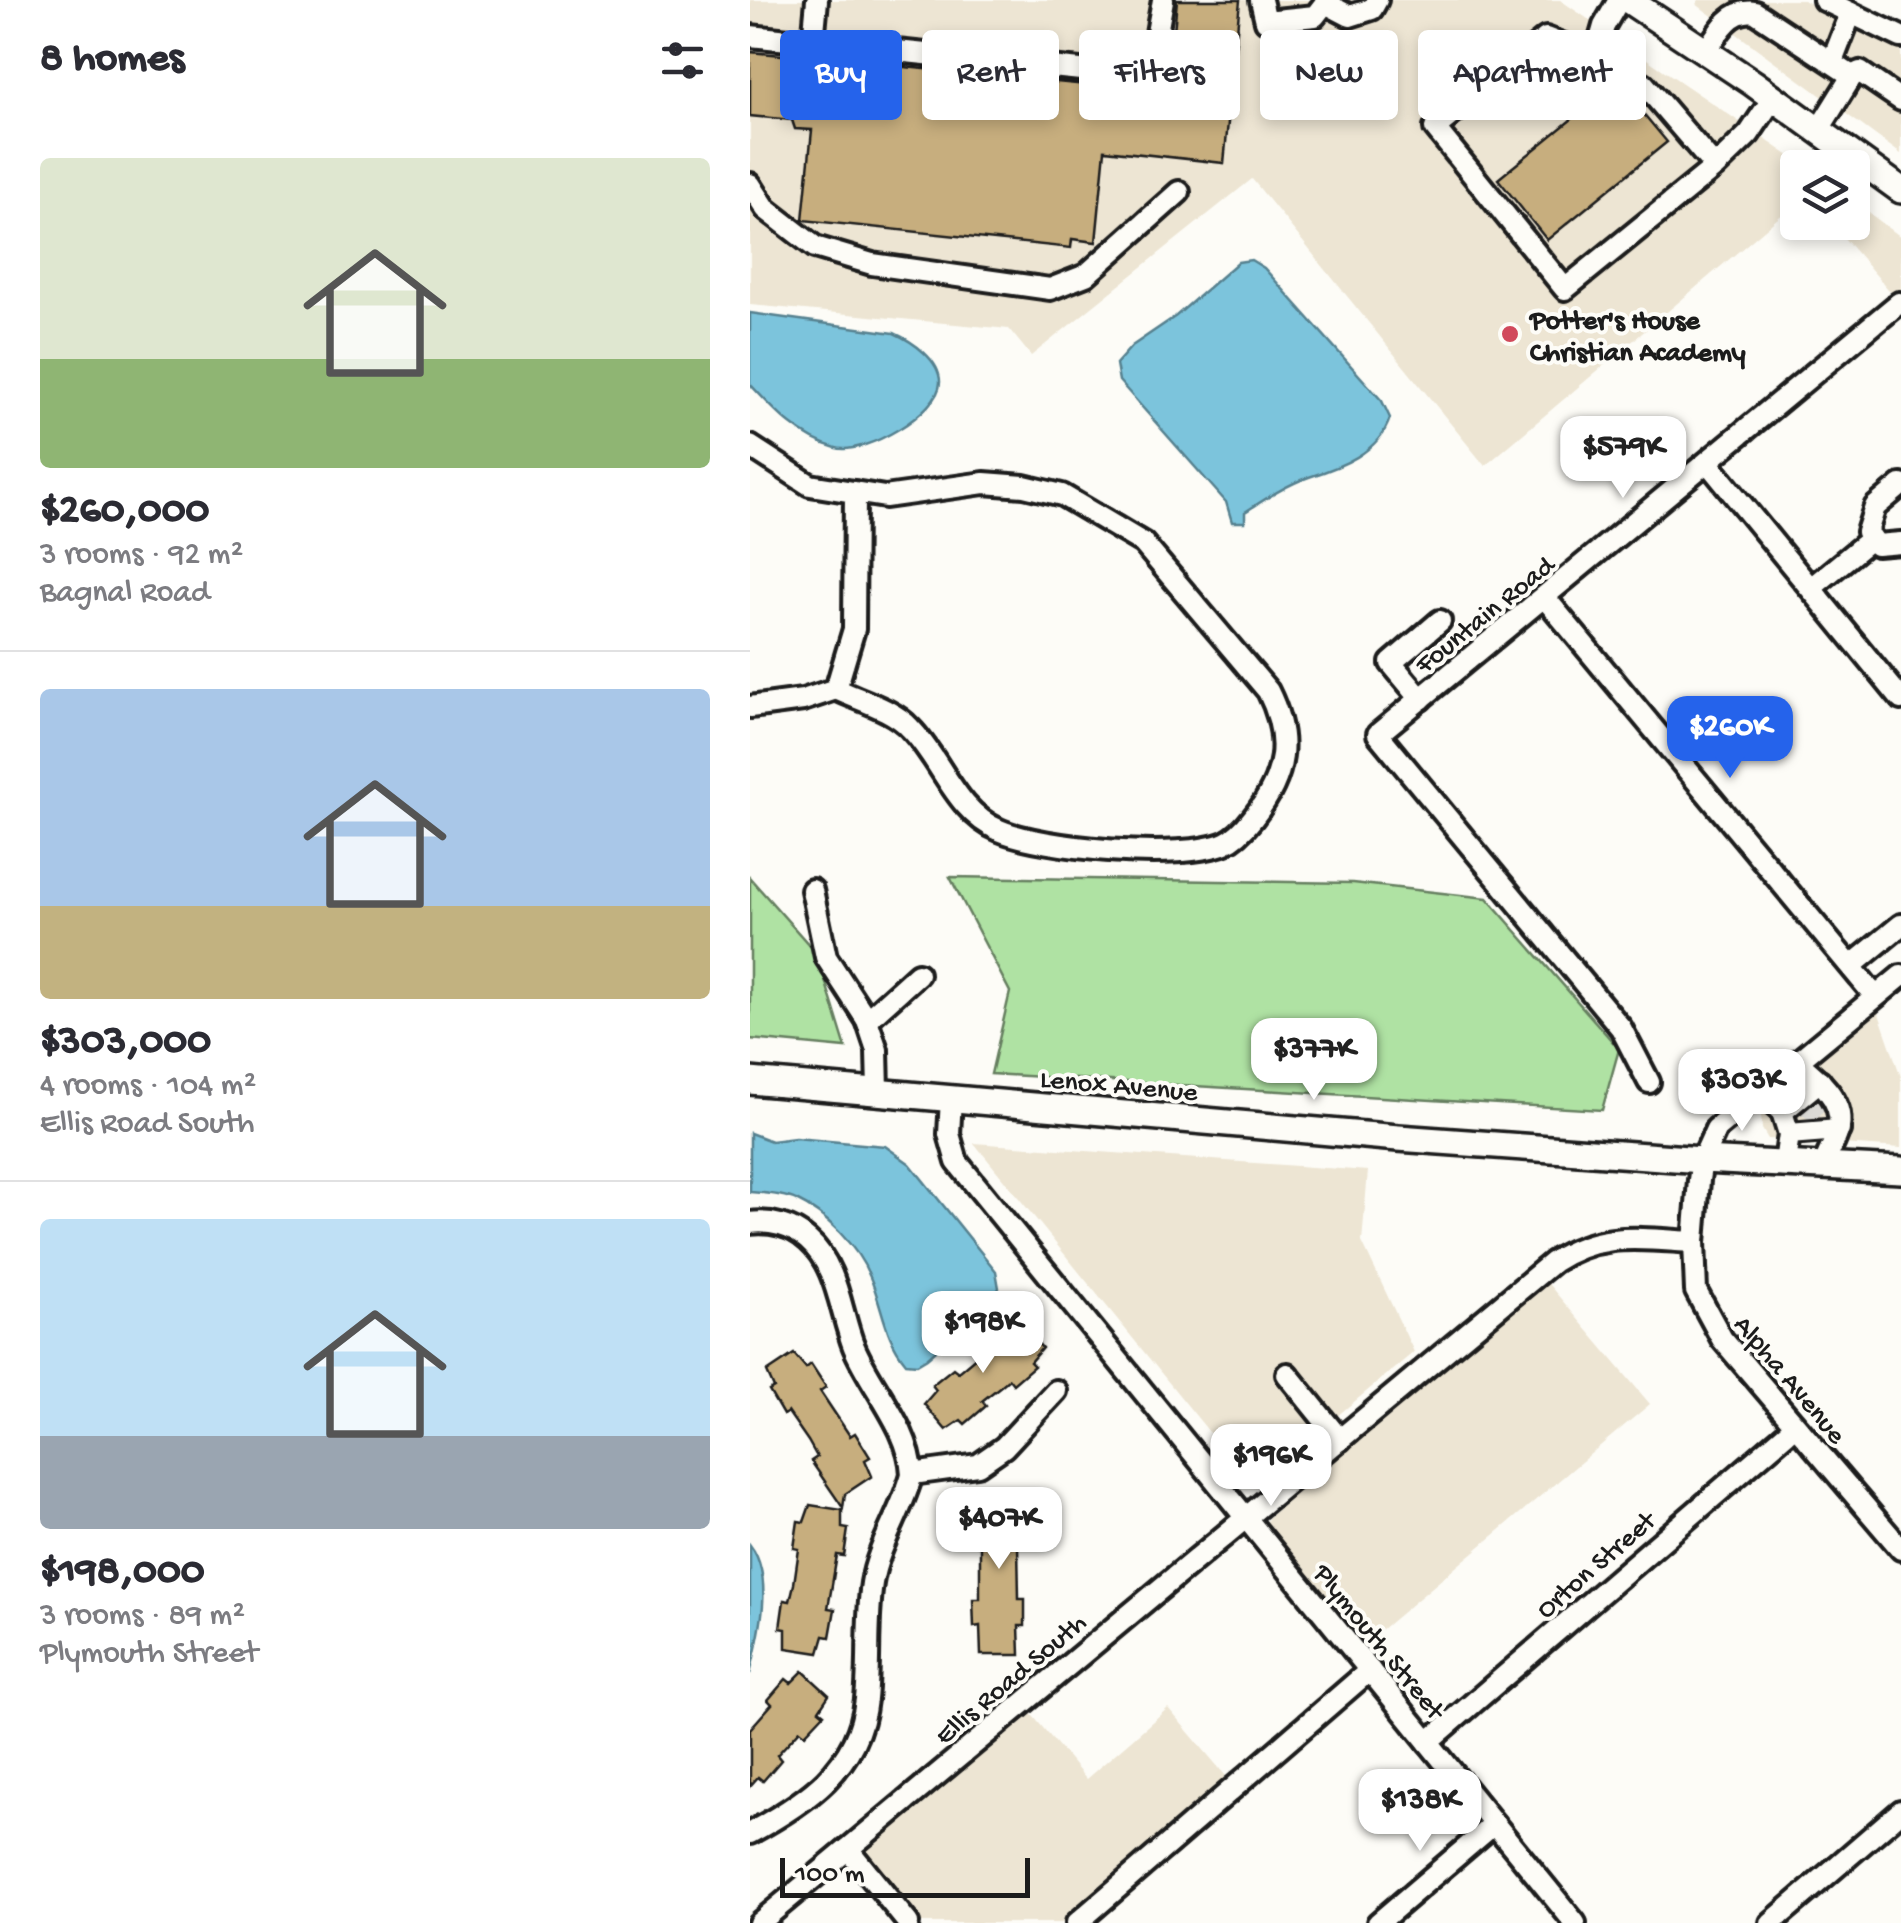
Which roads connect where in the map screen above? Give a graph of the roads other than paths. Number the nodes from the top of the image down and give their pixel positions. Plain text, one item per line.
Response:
1 (817, 0) edge
2 (1163, 0) edge
3 (1260, 0) edge
4 (1376, 0) edge
5 (1618, 0) edge
6 (1628, 0) edge
7 (1824, 0) edge
8 (1325, 2) edge
9 (1851, 13) junction
10 (814, 30) edge
11 (1603, 30) edge
12 (750, 36) edge
13 (1901, 37) edge
14 (780, 39) edge
15 (902, 51) edge
16 (1706, 52) junction
17 (1832, 62) junction
18 (1852, 76) junction
19 (1646, 86) edge
20 (1773, 98) junction
21 (1901, 100) edge
22 (1445, 120) edge
23 (1818, 130) junction
24 (1715, 168) junction
25 (1898, 182) edge
26 (750, 184) edge
27 (1180, 192) dead end
28 (1899, 303) edge
29 (750, 446) edge
30 (1708, 463) junction
31 (1901, 485) edge
32 (855, 492) junction
33 (1872, 538) junction
34 (1901, 543) edge
35 (1811, 588) junction
36 (1546, 598) junction
37 (1440, 622) dead end
38 (836, 689) junction
39 (1901, 698) edge
40 (1421, 699) junction
41 (750, 707) edge
42 (812, 890) dead end
43 (1901, 925) edge
44 (1851, 966) junction
45 (918, 974) dead end
46 (1901, 976) edge
47 (1876, 996) junction
48 (867, 1020) junction
49 (1796, 1062) junction
50 (750, 1081) edge
51 (1820, 1081) junction
52 (1649, 1082) dead end
53 (878, 1092) junction
54 (1760, 1092) junction
55 (950, 1099) junction
56 (1782, 1112) junction
57 (1818, 1116) junction
58 (1789, 1134) junction
59 (1702, 1160) junction
60 (1785, 1163) junction
61 (1824, 1165) junction
62 (1901, 1170) edge
63 (750, 1223) edge
64 (1694, 1242) junction
65 (1287, 1374) dead end
66 (1056, 1391) dead end
67 (1795, 1426) junction
68 (1340, 1440) junction
69 (912, 1474) junction
70 (1246, 1518) junction
71 (1901, 1549) edge
72 (1370, 1670) junction
73 (1428, 1742) junction
74 (1901, 1811) edge
75 (1494, 1824) junction
76 (750, 1834) edge
77 (848, 1849) junction
78 (759, 1923) edge
79 (908, 1923) edge
80 (1077, 1923) edge
81 (1378, 1923) edge
82 (1575, 1923) edge
83 (1771, 1923) edge

1 - 10 street
2 - 15 street
3 - 8 street
4 - 8 street
5 - 11 street
6 - 16 main road
7 - 9 street
9 - 13 street
9 - 17 street
12 - 14 street
16 - 17 street
16 - 20 main road
17 - 18 street
18 - 21 street
18 - 23 street
19 - 24 street
20 - 23 main road
20 - 24 street
22 - 24 street
23 - 25 main road
26 - 27 street
28 - 30 street, Fountain Road
29 - 32 street
30 - 35 street
30 - 36 street, Fountain Road
31 - 33 street
32 - 38 street
32 - 38 street
33 - 34 street
33 - 35 street
35 - 39 street
36 - 40 street, Fountain Road
36 - 44 street
37 - 40 street
38 - 41 street
40 - 52 street, Fountain Road
42 - 48 street
43 - 44 street
44 - 47 street
45 - 48 street
46 - 47 street
47 - 49 street
48 - 53 street
49 - 51 street
49 - 54 street
50 - 53 main road, Lenox Avenue
51 - 57 street
51 - 57 street
53 - 55 main road, Lenox Avenue
54 - 56 street
54 - 59 street
55 - 59 main road, Lenox Avenue
55 - 70 street, Plymouth Street
56 - 57 street
56 - 58 street
57 - 58 street
57 - 61 street
58 - 60 street
59 - 60 main road, Lenox Avenue
59 - 64 street, Alpha Avenue
60 - 61 main road, Lenox Avenue
61 - 62 main road, Lenox Avenue
63 - 69 street
64 - 67 street, Alpha Avenue
64 - 68 street, Ellis Road South
65 - 68 street
66 - 69 street
67 - 71 street, Alpha Avenue
67 - 73 street, Orton Street
68 - 70 street, Ellis Road South
69 - 76 street
70 - 72 street, Plymouth Street
70 - 77 street, Ellis Road South
72 - 73 street, Plymouth Street
72 - 80 street
73 - 75 street, Plymouth Street
74 - 83 street
75 - 81 street
75 - 82 street, Plymouth Street
77 - 78 street, Ellis Road South
77 - 79 street

